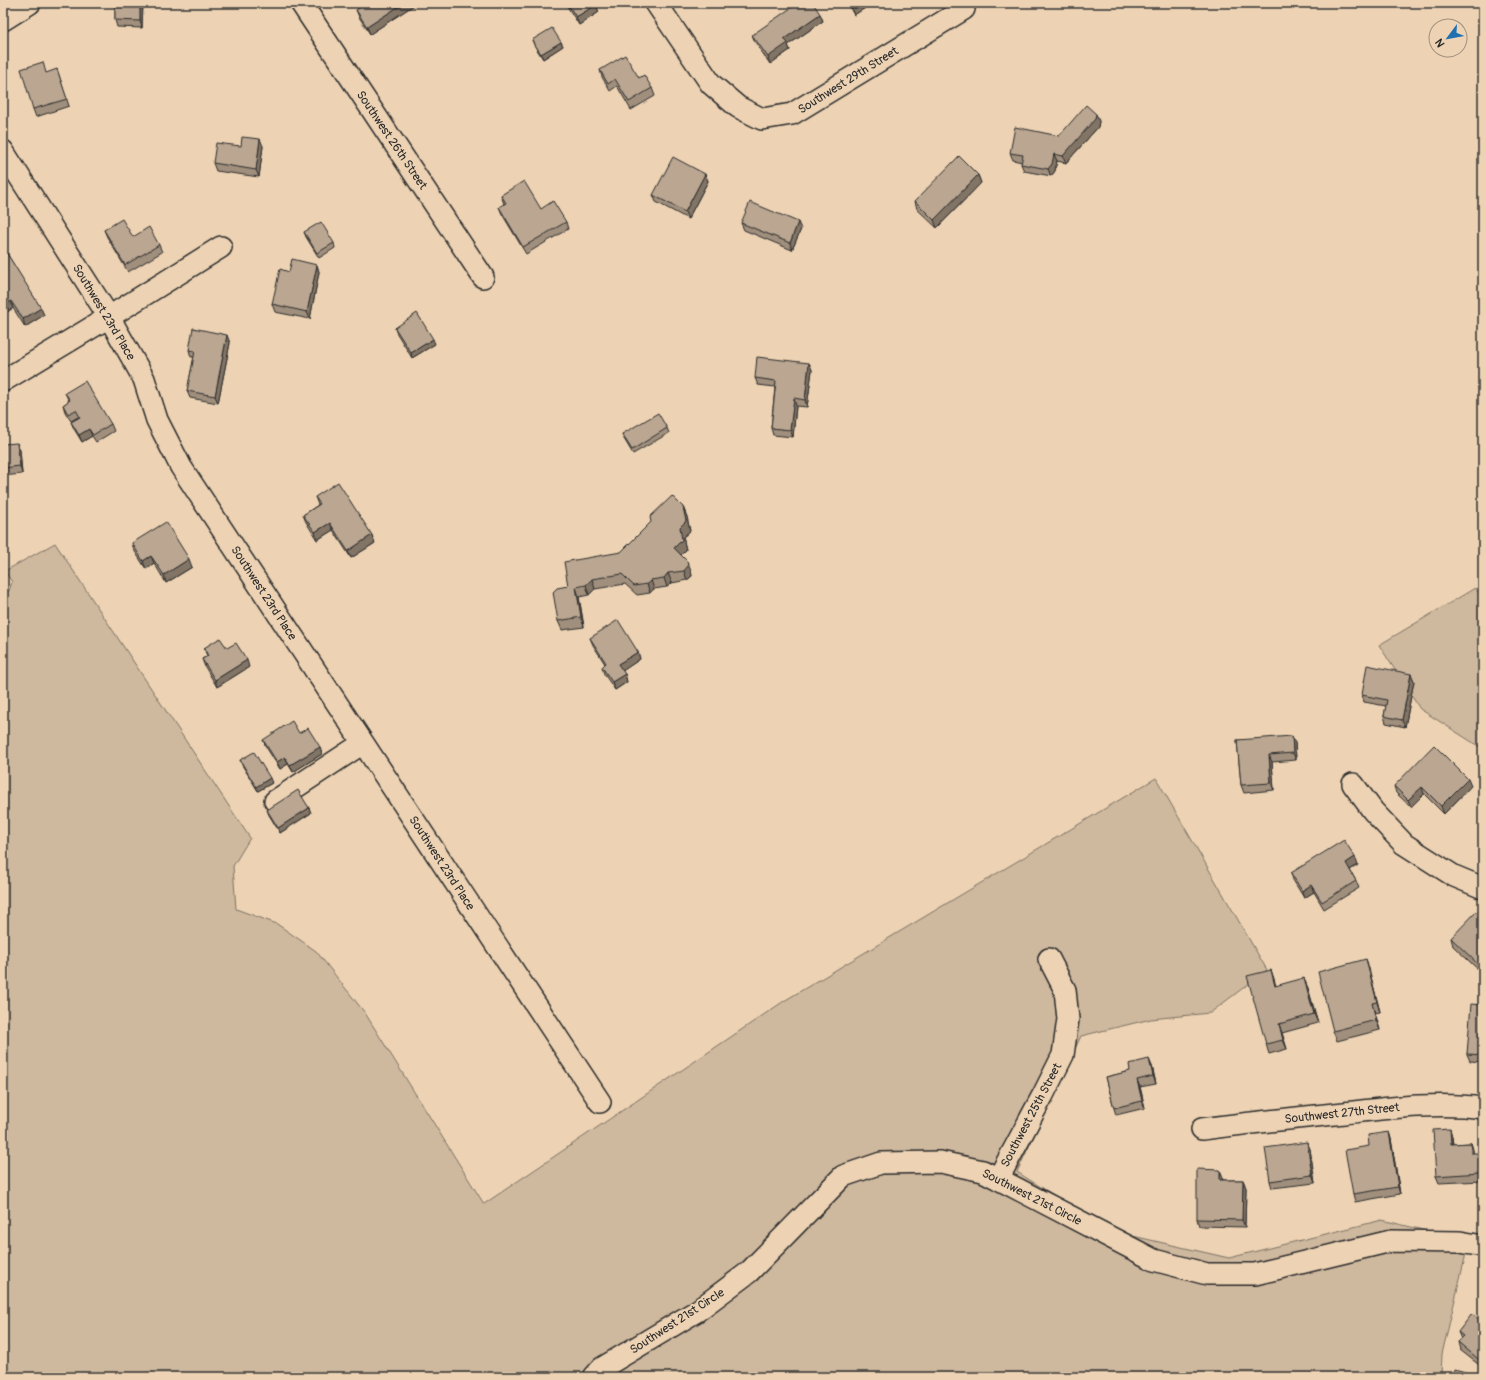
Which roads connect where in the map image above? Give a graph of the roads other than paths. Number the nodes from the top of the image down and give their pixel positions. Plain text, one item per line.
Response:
1 (30, 3) edge
2 (301, 3) edge
3 (656, 3) edge
4 (964, 9) dead end
5 (3, 20) edge
6 (3, 151) edge
7 (221, 247) dead end
8 (483, 277) dead end
9 (109, 317) junction
10 (3, 381) edge
11 (363, 743) junction
12 (1353, 784) dead end
13 (275, 801) dead end
14 (1483, 888) edge
15 (1049, 959) dead end
16 (600, 1102) dead end
17 (1483, 1108) edge
18 (1202, 1129) dead end
19 (998, 1179) junction
20 (1483, 1246) edge
21 (594, 1377) edge

1 - 5 street
2 - 8 street, Southwest 26th Street
3 - 4 street, Southwest 29th Street
6 - 9 street, Southwest 23rd Place
7 - 9 street
9 - 10 street
9 - 11 street, Southwest 23rd Place
11 - 13 street
11 - 16 street, Southwest 23rd Place
12 - 14 street
15 - 19 street, Southwest 25th Street
17 - 18 street, Southwest 27th Street
19 - 20 street, Southwest 21st Circle
19 - 21 street, Southwest 21st Circle

